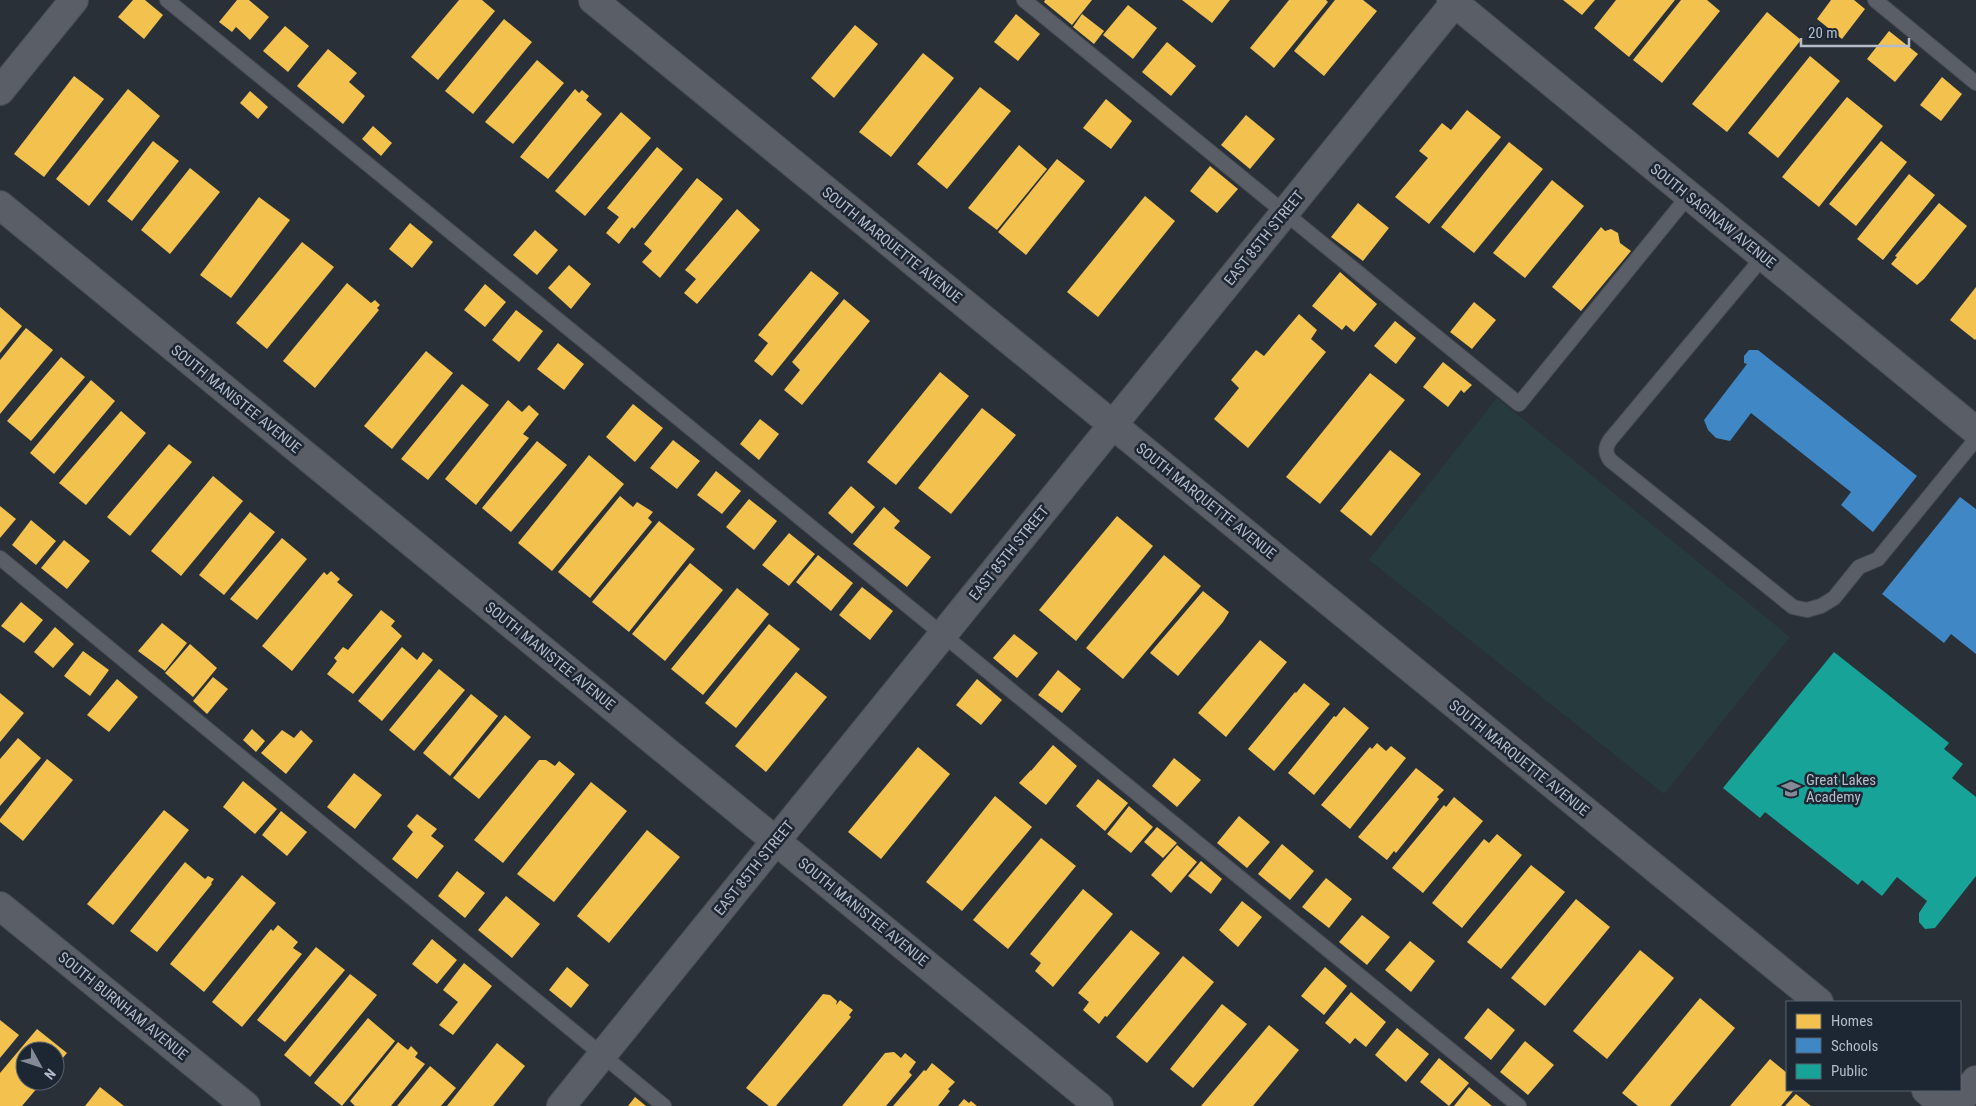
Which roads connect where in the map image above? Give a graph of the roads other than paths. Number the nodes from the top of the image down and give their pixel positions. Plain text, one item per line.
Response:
1 (74, 0) edge
2 (167, 0) edge
3 (592, 0) edge
4 (1024, 0) edge
5 (1875, 0) edge
6 (1454, 1) edge
7 (1976, 83) edge
8 (0, 91) edge
9 (1689, 195) junction
10 (0, 205) edge
11 (1284, 214) junction
12 (1763, 256) junction
13 (1113, 425) junction
14 (1976, 431) edge
15 (1976, 440) edge
16 (0, 558) edge
17 (943, 635) junction
18 (776, 841) junction
19 (0, 906) edge
20 (1818, 1001) edge
21 (602, 1056) junction
22 (1976, 1080) edge
23 (1927, 1091) edge
24 (246, 1106) edge
25 (561, 1106) edge
26 (664, 1106) edge
27 (1099, 1106) edge
28 (1519, 1106) edge
29 (1945, 1106) edge
30 (1956, 1106) edge

1 - 8 street
2 - 17 lane
3 - 13 street, SOUTH MARQUETTE AVENUE
4 - 11 lane
5 - 7 lane
6 - 9 street, SOUTH SAGINAW AVENUE
6 - 11 street, EAST 85TH STREET
9 - 11 lane
9 - 12 street, SOUTH SAGINAW AVENUE
10 - 18 street, SOUTH MANISTEE AVENUE
11 - 13 street, EAST 85TH STREET
12 - 14 street, SOUTH SAGINAW AVENUE
12 - 15 lane
13 - 17 street, EAST 85TH STREET
13 - 20 street, SOUTH MARQUETTE AVENUE
16 - 21 lane
17 - 18 street, EAST 85TH STREET
17 - 28 lane
18 - 21 street, EAST 85TH STREET
18 - 27 street, SOUTH MANISTEE AVENUE
19 - 24 street, SOUTH BURNHAM AVENUE
21 - 25 street, EAST 85TH STREET
21 - 26 lane
22 - 30 street
23 - 29 street

